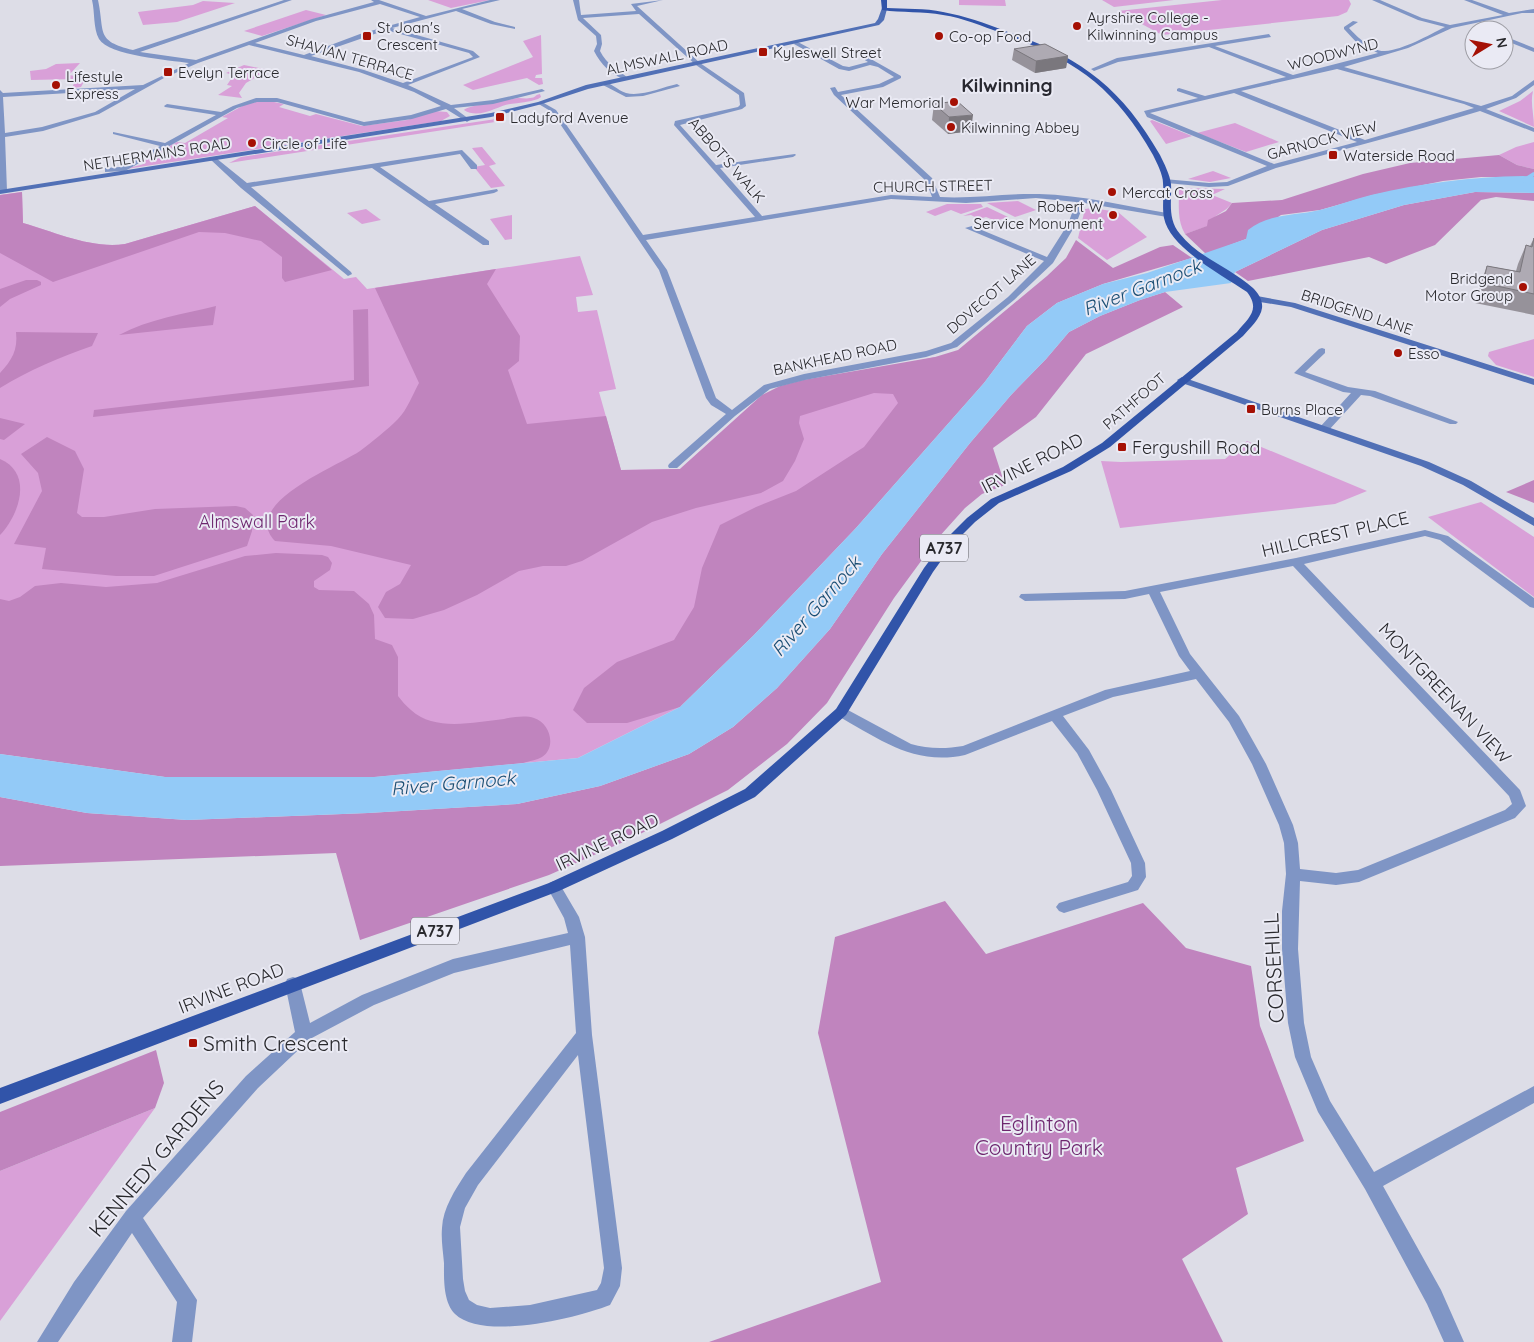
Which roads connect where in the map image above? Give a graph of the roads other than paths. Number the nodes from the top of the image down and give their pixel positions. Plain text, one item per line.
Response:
1 (95, 0) edge
2 (289, 0) edge
3 (497, 0) edge
4 (576, 0) edge
5 (660, 0) edge
6 (884, 0) edge
7 (1374, 0) edge
8 (1467, 0) edge
9 (377, 1) edge
10 (456, 9) junction
11 (884, 9) junction
12 (1534, 11) edge
13 (640, 12) junction
14 (1509, 15) junction
15 (424, 16) junction
16 (580, 17) junction
17 (1482, 20) edge
18 (1355, 22) dead end
19 (1464, 24) edge
20 (1450, 27) junction
21 (384, 28) junction
22 (513, 28) dead end
23 (1269, 36) dead end
24 (1514, 42) edge
25 (248, 43) junction
26 (796, 43) junction
27 (1209, 46) junction
28 (1534, 50) edge
29 (134, 52) junction
30 (1385, 54) junction
31 (862, 56) dead end
32 (304, 57) junction
33 (196, 62) junction
34 (698, 64) junction
35 (872, 64) junction
36 (1338, 67) junction
37 (1094, 69) dead end
38 (1292, 77) junction
39 (624, 78) junction
40 (1534, 82) edge
41 (603, 83) junction
42 (405, 84) junction
43 (677, 86) dead end
44 (145, 87) junction
45 (1179, 90) dead end
46 (542, 91) dead end
47 (1234, 91) junction
48 (0, 94) edge
49 (1207, 97) junction
50 (540, 102) junction
51 (167, 106) dead end
52 (449, 107) junction
53 (1482, 109) junction
54 (223, 114) junction
55 (467, 120) junction
56 (1534, 130) edge
57 (115, 133) dead end
58 (1, 136) edge
59 (1364, 142) junction
60 (166, 145) junction
61 (793, 155) dead end
62 (214, 159) junction
63 (374, 166) junction
64 (714, 166) junction
65 (1273, 166) junction
66 (474, 168) dead end
67 (108, 170) dead end
68 (1167, 181) junction
69 (244, 186) junction
70 (2, 192) edge
71 (494, 192) dead end
72 (937, 199) junction
73 (1081, 200) junction
74 (429, 203) junction
75 (1168, 215) junction
76 (760, 218) junction
77 (969, 228) dead end
78 (641, 238) junction
79 (486, 243) dead end
80 (1050, 261) junction
81 (348, 274) dead end
82 (1257, 299) junction
83 (942, 350) joint
84 (1322, 351) dead end
85 (1182, 380) junction
86 (1534, 382) edge
87 (1359, 391) junction
88 (732, 414) junction
89 (1453, 422) dead end
90 (1324, 429) junction
91 (1106, 445) joint
92 (673, 466) dead end
93 (1534, 523) edge
94 (1296, 562) junction
95 (1153, 590) junction
96 (1025, 597) dead end
97 (1534, 604) edge
98 (1198, 674) junction
99 (840, 712) junction
100 (1056, 716) junction
101 (1293, 874) junction
102 (554, 887) junction
103 (1064, 907) dead end
104 (576, 937) junction
105 (293, 984) junction
106 (304, 1034) junction
107 (584, 1035) junction
108 (1534, 1094) edge
109 (0, 1096) edge
110 (1370, 1183) junction
111 (132, 1217) junction
112 (47, 1342) edge
113 (182, 1342) edge
114 (1454, 1342) edge

1 - 29 street
2 - 29 street
3 - 10 street
4 - 16 street
5 - 13 street
6 - 11 main road
7 - 20 street
8 - 14 street
9 - 15 street
9 - 25 street
10 - 15 street
10 - 22 street
11 - 26 main road, ALMSWALL ROAD
11 - 68 main road
12 - 14 street, WOODWYND
13 - 16 street
13 - 34 street
14 - 17 street, WOODWYND
15 - 21 street
16 - 39 street
18 - 30 street
19 - 20 street, WOODWYND
20 - 30 street, WOODWYND
21 - 32 street
21 - 42 street
23 - 27 street
24 - 28 street
25 - 32 street, SHAVIAN TERRACE
25 - 33 street
26 - 34 main road, ALMSWALL ROAD
26 - 35 street
27 - 37 street
27 - 38 street
29 - 33 street
30 - 36 street, WOODWYND
31 - 35 street
32 - 42 street, SHAVIAN TERRACE
33 - 44 street
34 - 39 main road, ALMSWALL ROAD
34 - 64 street, ABBOT'S WALK
35 - 72 street
36 - 38 street, WOODWYND
36 - 53 street
38 - 47 street, WOODWYND
39 - 41 main road, ALMSWALL ROAD
40 - 53 street, GARNOCK VIEW
41 - 43 street
41 - 50 main road, ALMSWALL ROAD
42 - 52 street, SHAVIAN TERRACE
44 - 48 street
44 - 58 street
45 - 49 street
46 - 52 street
47 - 49 street, WOODWYND
47 - 59 street
48 - 58 street
49 - 65 street, WOODWYND
50 - 55 main road, ALMSWALL ROAD
50 - 78 street
51 - 54 street
52 - 54 street
52 - 55 street, SHAVIAN TERRACE
53 - 56 street
53 - 59 street, GARNOCK VIEW
54 - 60 street
55 - 62 main road, NETHERMAINS ROAD
57 - 60 street
58 - 70 street
59 - 65 street, GARNOCK VIEW
60 - 67 street
61 - 64 street
62 - 69 street
62 - 70 main road, NETHERMAINS ROAD
63 - 66 street
63 - 69 street
63 - 74 street
64 - 76 street, ABBOT'S WALK
65 - 68 street, GARNOCK VIEW
68 - 75 main road
69 - 81 street
71 - 74 street
72 - 73 street, CHURCH STREET
72 - 76 street, CHURCH STREET
73 - 75 street, CHURCH STREET
73 - 80 street, DOVECOT LANE
74 - 79 street
75 - 82 main road
76 - 78 street, CHURCH STREET
77 - 80 street
78 - 88 street
80 - 83 street, DOVECOT LANE
82 - 85 main road, A737
82 - 86 main road, BRIDGEND LANE
83 - 88 street, BANKHEAD ROAD
84 - 87 street
85 - 90 main road
85 - 91 main road, PATHFOOT / A737
87 - 89 street
87 - 90 street
88 - 92 street, BANKHEAD ROAD
90 - 93 main road
91 - 99 main road, IRVINE ROAD / A737
94 - 95 street, HILLCREST PLACE
94 - 97 street, HILLCREST PLACE
94 - 101 street, MONTGREENAN VIEW
95 - 96 street, HILLCREST PLACE
95 - 98 street, CORSEHILL
98 - 100 street
98 - 101 street, CORSEHILL
99 - 100 street
99 - 102 main road, IRVINE ROAD / A737
100 - 103 street
101 - 110 street, CORSEHILL
102 - 104 street
102 - 105 main road, IRVINE ROAD / A737
104 - 106 street, KENNEDY GARDENS
104 - 107 street
105 - 106 street
105 - 109 main road, IRVINE ROAD / A737
106 - 111 street, KENNEDY GARDENS
107 - 107 street
108 - 110 street
110 - 114 street, CORSEHILL
111 - 112 street, KENNEDY GARDENS
111 - 113 street

